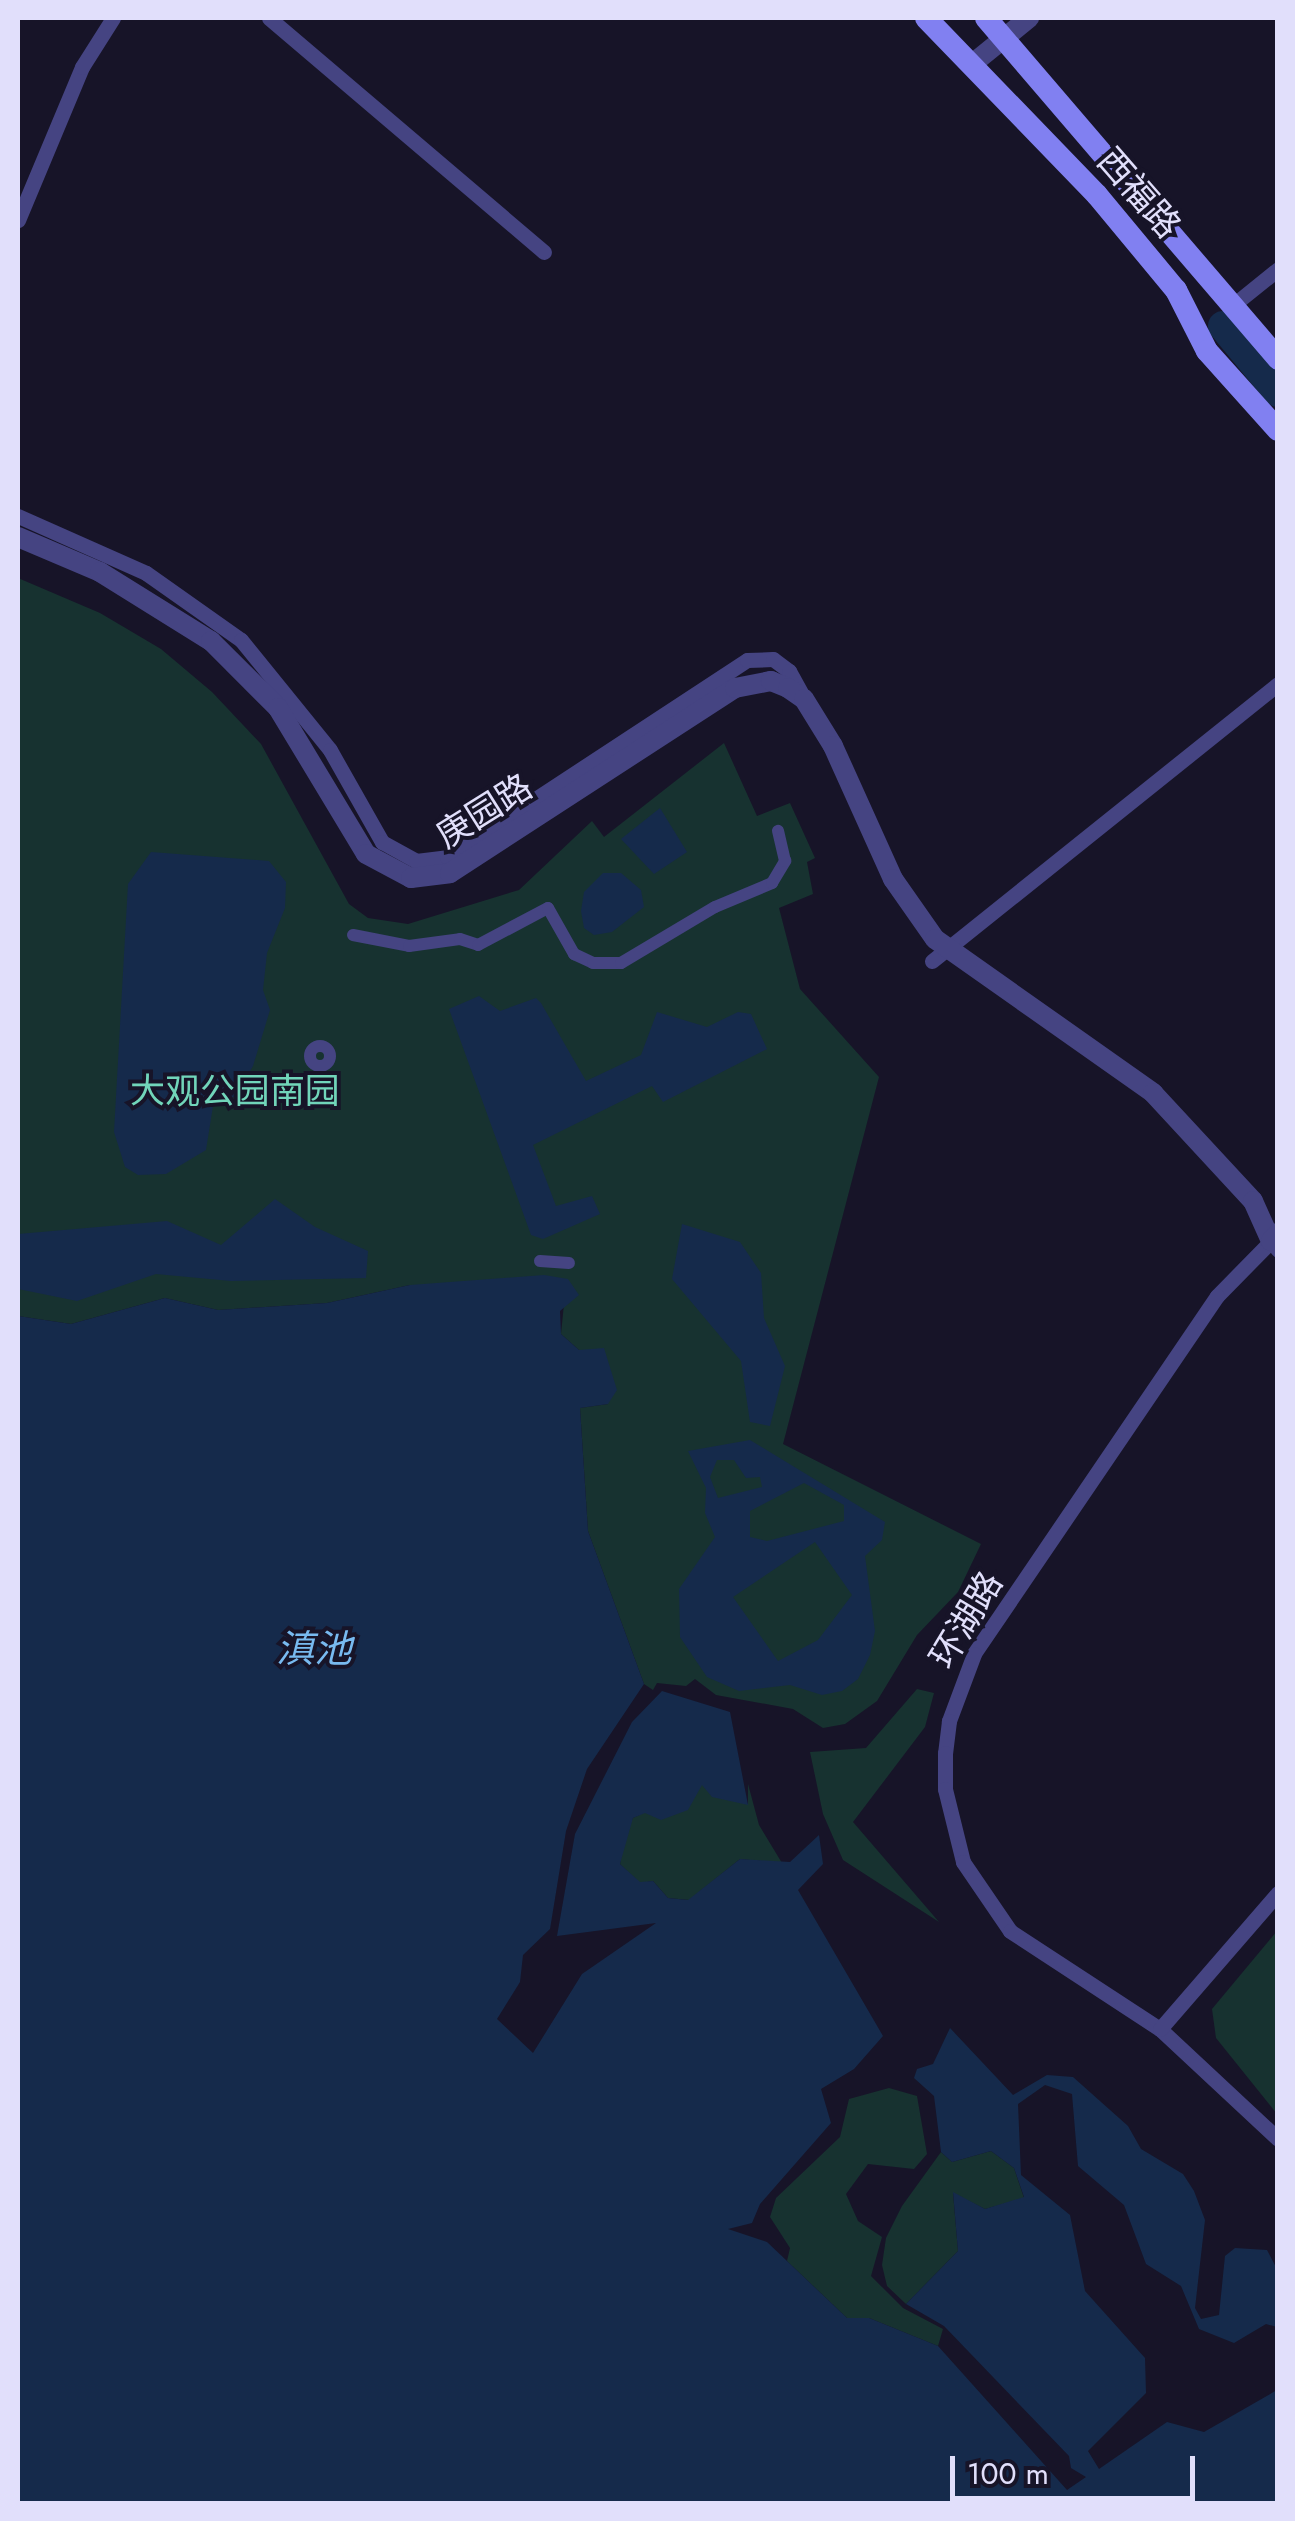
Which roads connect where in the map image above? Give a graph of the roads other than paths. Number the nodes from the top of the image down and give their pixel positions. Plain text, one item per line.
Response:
1 (113, 18) edge
2 (269, 18) edge
3 (926, 18) edge
4 (986, 18) edge
5 (1029, 18) edge
6 (1004, 37) junction
7 (971, 65) junction
8 (18, 220) edge
9 (544, 252) dead end
10 (1278, 269) edge
11 (1232, 306) junction
12 (1278, 358) edge
13 (1278, 430) edge
14 (18, 516) edge
15 (18, 537) edge
16 (1278, 684) edge
17 (804, 699) junction
18 (778, 832) dead end
19 (354, 935) dead end
20 (938, 954) junction
21 (1275, 1241) edge
22 (540, 1261) dead end
23 (569, 1263) dead end
24 (1278, 1892) edge
25 (1160, 2028) junction
26 (1278, 2139) edge

1 - 8 street
2 - 9 street
3 - 7 main road, 西福路
4 - 6 main road, 西福路
5 - 6 street
6 - 7 street
6 - 11 main road, 西福路
7 - 13 main road, 西福路
10 - 11 street
11 - 12 main road, 西福路
14 - 17 street
15 - 17 street, 庚园路
16 - 20 street
17 - 20 street
18 - 19 street
20 - 21 street
21 - 25 street, 环湖路
22 - 23 street
24 - 25 street
25 - 26 street, 环湖路

